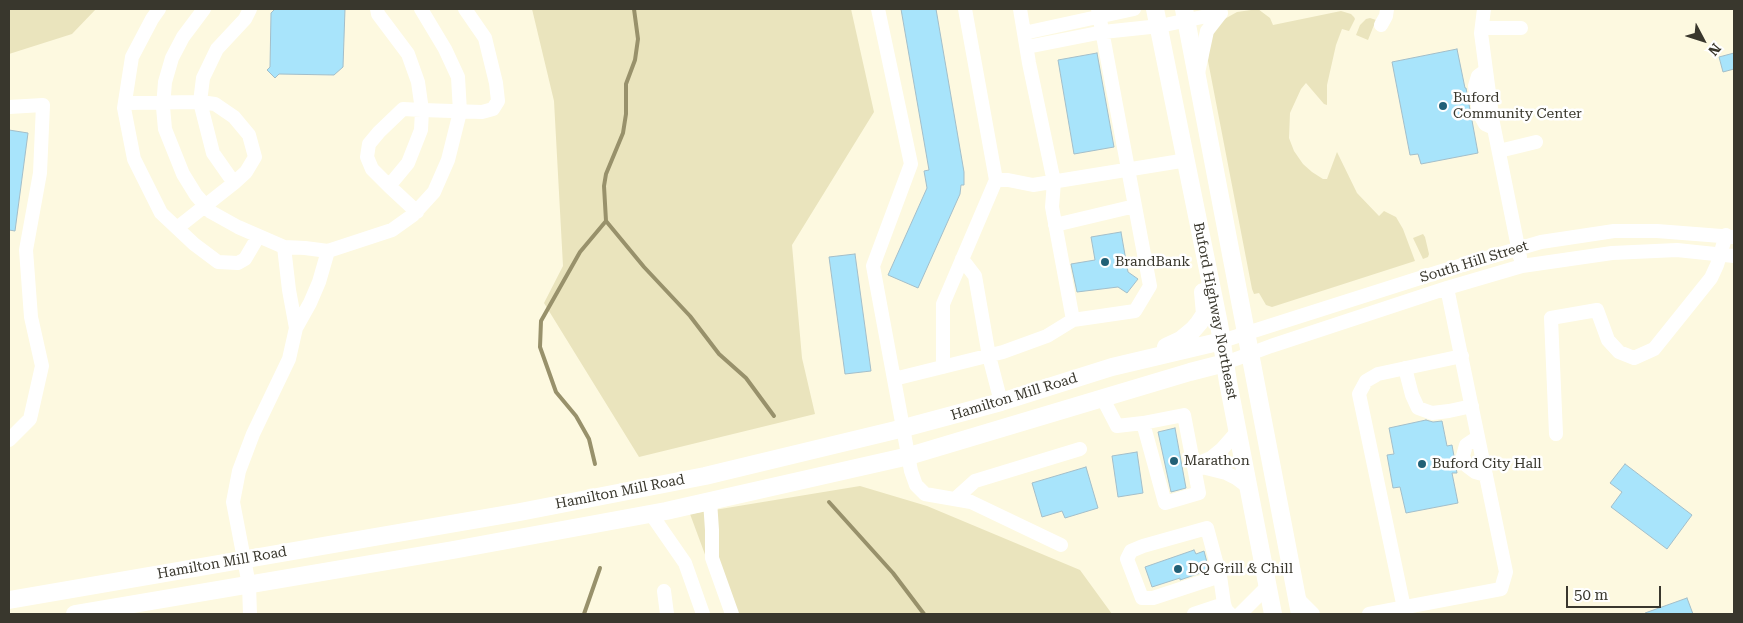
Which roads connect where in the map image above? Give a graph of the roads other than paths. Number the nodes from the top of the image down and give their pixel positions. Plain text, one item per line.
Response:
1 (159, 9) edge
2 (204, 9) edge
3 (250, 9) edge
4 (377, 9) edge
5 (421, 9) edge
6 (465, 9) edge
7 (878, 9) edge
8 (965, 9) edge
9 (1020, 9) edge
10 (1134, 9) edge
11 (1155, 9) edge
12 (1377, 9) edge
13 (1387, 9) edge
14 (1484, 9) edge
15 (1099, 13) edge
16 (1185, 15) edge
17 (1160, 26) junction
18 (1482, 28) junction
19 (1521, 28) dead end
20 (1103, 32) junction
21 (1025, 40) junction
22 (1197, 79) junction
23 (200, 102) junction
24 (125, 103) junction
25 (164, 104) junction
26 (9, 107) edge
27 (422, 110) junction
28 (460, 112) junction
29 (1536, 142) dead end
30 (1499, 151) junction
31 (1187, 160) junction
32 (1128, 170) junction
33 (996, 180) junction
34 (234, 182) junction
35 (1054, 182) junction
36 (389, 186) junction
37 (206, 206) junction
38 (1135, 206) junction
39 (416, 212) junction
40 (1055, 225) junction
41 (177, 228) junction
42 (1730, 236) edge
43 (258, 237) junction
44 (1201, 238) junction
45 (284, 248) junction
46 (1518, 248) junction
47 (328, 251) junction
48 (1727, 255) edge
49 (962, 259) junction
50 (1522, 266) junction
51 (1447, 288) junction
52 (1073, 320) junction
53 (296, 328) junction
54 (1247, 333) junction
55 (1222, 341) junction
56 (1251, 353) junction
57 (989, 356) junction
58 (1462, 356) junction
59 (1144, 359) junction
60 (1225, 363) junction
61 (943, 367) junction
62 (1405, 368) junction
63 (894, 379) junction
64 (1103, 399) junction
65 (1001, 402) junction
66 (1472, 406) junction
67 (1143, 423) junction
68 (904, 428) junction
69 (1237, 432) junction
70 (1556, 434) dead end
71 (1478, 437) junction
72 (9, 440) edge
73 (1080, 449) dead end
74 (909, 456) junction
75 (1194, 465) junction
76 (1486, 476) junction
77 (1248, 487) junction
78 (955, 499) junction
79 (710, 501) junction
80 (651, 514) junction
81 (1061, 545) dead end
82 (244, 559) junction
83 (1220, 576) junction
84 (249, 585) junction
85 (1268, 586) junction
86 (664, 591) dead end
87 (9, 600) edge
88 (1298, 606) edge
89 (1404, 608) junction
90 (1227, 609) edge
91 (75, 614) edge
92 (250, 614) edge
93 (666, 614) edge
94 (703, 614) edge
95 (732, 614) edge
96 (1194, 614) edge
97 (1240, 614) edge
98 (1273, 614) edge
99 (1313, 614) edge
100 (1369, 614) edge

1 - 24 street
2 - 25 street
3 - 23 street
4 - 27 street
5 - 28 street
6 - 28 street
7 - 63 street
8 - 33 street
9 - 21 street
10 - 15 street
11 - 17 main road, Buford Highway Northeast
12 - 13 street
14 - 18 street
15 - 20 street
15 - 21 street
16 - 17 street
16 - 22 main road, Buford Highway Northeast
16 - 22 street
17 - 20 street
17 - 31 main road, Buford Highway Northeast
18 - 19 street
18 - 30 street
20 - 21 street
20 - 32 street
21 - 35 street
22 - 54 main road, Buford Highway Northeast
23 - 25 street
23 - 34 street
23 - 34 street
24 - 25 street
24 - 41 street
25 - 37 street
26 - 72 street
27 - 28 street
27 - 36 street
27 - 36 street
28 - 39 street
29 - 30 street
30 - 46 street
31 - 32 street
31 - 44 main road, Buford Highway Northeast
32 - 35 street
32 - 38 street
33 - 35 street
33 - 49 street
34 - 37 street
35 - 40 street
36 - 39 street
37 - 41 street
37 - 43 street
38 - 40 street
38 - 52 street
39 - 47 street
40 - 52 street
41 - 43 street
42 - 46 street, South Hill Street
42 - 48 street
43 - 45 street
44 - 55 main road, Buford Highway Northeast
44 - 59 main road
45 - 47 street
45 - 53 street
46 - 50 street
46 - 54 street, South Hill Street
47 - 53 street
48 - 50 street, South Hill Street
48 - 70 street
49 - 57 street
49 - 61 street
50 - 51 street, South Hill Street
51 - 56 street, South Hill Street
51 - 58 street
52 - 57 street
53 - 82 street
54 - 55 street, South Hill Street
54 - 56 main road, Buford Highway Northeast
55 - 59 main road, Hamilton Mill Road
55 - 60 main road, Buford Highway Northeast
56 - 60 street, South Hill Street
56 - 88 main road, Buford Highway Northeast
57 - 61 street
57 - 65 street
58 - 62 street
58 - 66 street
59 - 65 main road, Hamilton Mill Road
60 - 64 main road, Hamilton Mill Road
60 - 69 main road, Buford Highway Northeast
61 - 63 street
62 - 66 street
62 - 89 street
63 - 68 street
64 - 67 street
64 - 74 main road, Hamilton Mill Road
65 - 68 main road, Hamilton Mill Road
66 - 71 street
67 - 75 street
67 - 75 street
68 - 74 street
68 - 82 main road, Hamilton Mill Road
69 - 75 street
69 - 77 main road, Buford Highway Northeast
71 - 76 street
71 - 76 street
73 - 78 street
74 - 78 street
74 - 79 main road, Hamilton Mill Road
75 - 77 street
76 - 89 street
77 - 85 main road, Buford Highway Northeast
78 - 81 street
79 - 80 main road, Hamilton Mill Road
79 - 95 street
80 - 84 main road, Hamilton Mill Road
80 - 94 street
82 - 84 street
82 - 87 main road, Hamilton Mill Road
83 - 83 street
83 - 90 street
84 - 91 main road, Hamilton Mill Road
84 - 92 street
85 - 97 street
85 - 98 main road, Buford Highway Northeast
86 - 93 street
88 - 99 street
89 - 100 street
90 - 96 street

